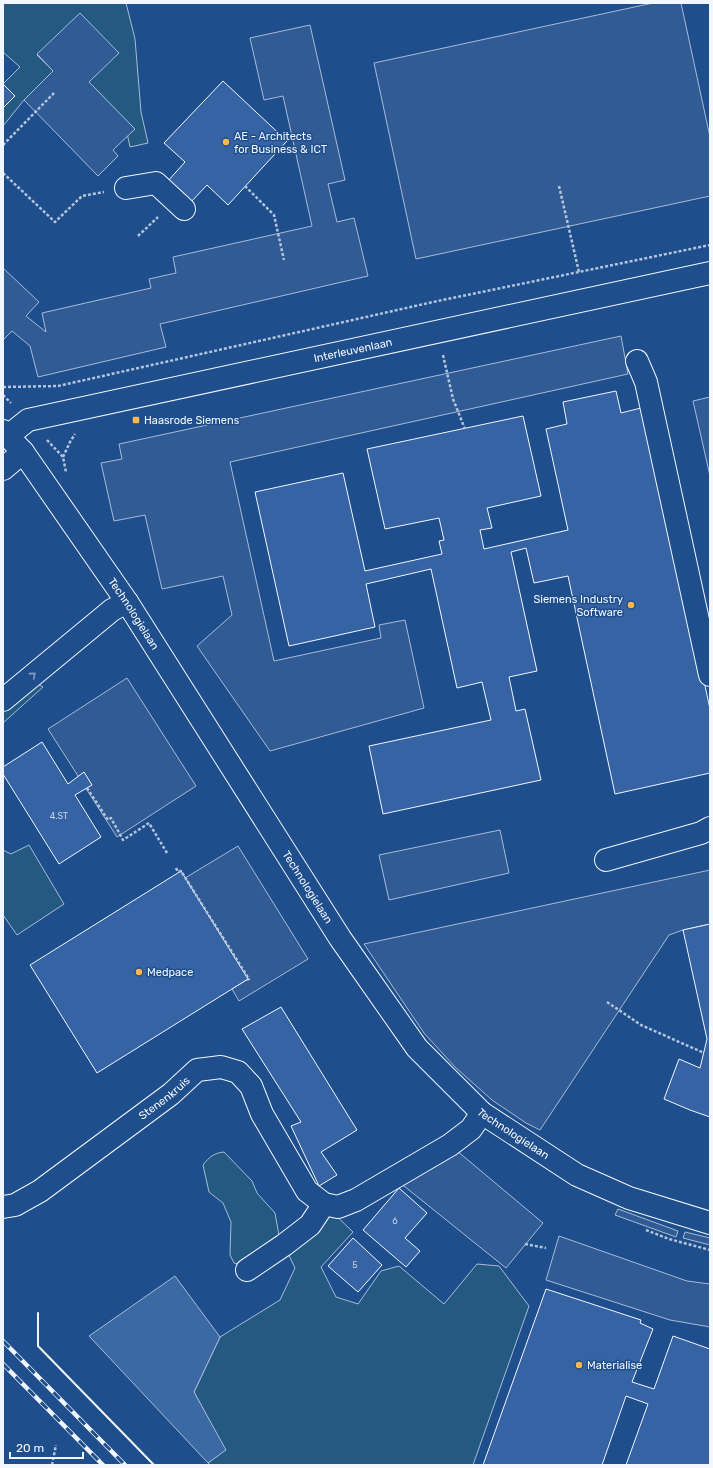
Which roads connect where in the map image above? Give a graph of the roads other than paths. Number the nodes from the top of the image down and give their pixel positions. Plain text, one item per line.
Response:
1 (126, 188) road end
2 (184, 209) dead end
3 (710, 273) edge
4 (637, 361) dead end
5 (6, 434) edge
6 (23, 452) junction
7 (3, 469) edge
8 (127, 602) junction
9 (710, 675) edge
10 (3, 700) edge
11 (710, 828) edge
12 (606, 860) dead end
13 (482, 1113) junction
14 (324, 1204) junction
15 (3, 1207) edge
16 (710, 1223) edge
17 (247, 1270) dead end

1 - 2 street
3 - 5 street, Interleuvenlaan
4 - 9 street
5 - 6 street, Technologielaan
6 - 7 street
6 - 8 street, Technologielaan
10 -> 8 street
8 - 13 street, Technologielaan
11 - 12 street
13 - 14 street
13 - 16 street, Technologielaan
14 - 15 street, Stenenkruis
14 - 17 street

